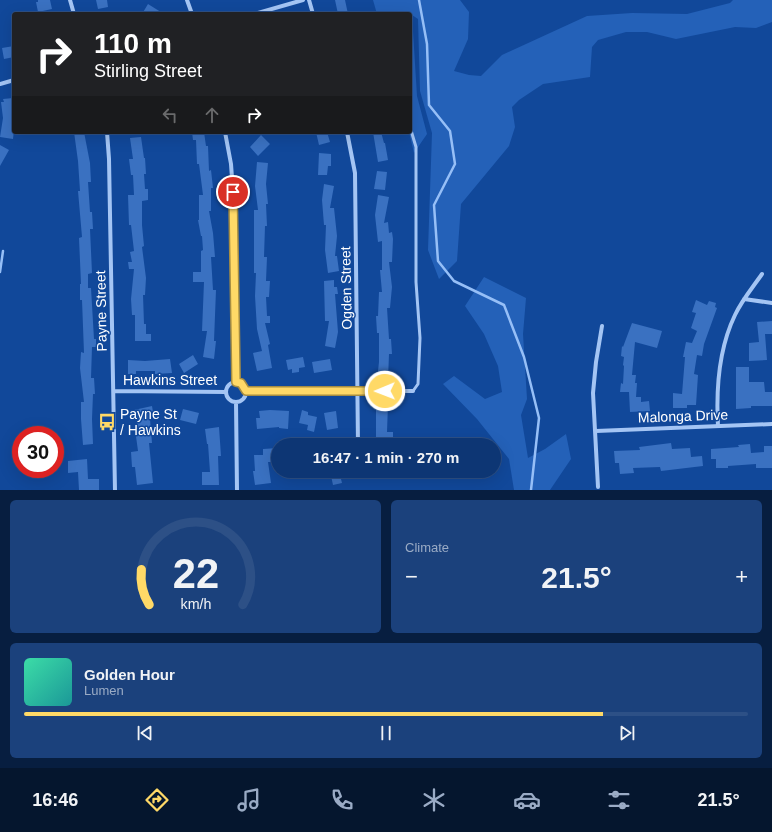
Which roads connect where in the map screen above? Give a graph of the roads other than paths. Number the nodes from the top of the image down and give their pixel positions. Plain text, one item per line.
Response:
1 (70, 0) edge
2 (188, 0) edge
3 (303, 0) edge
4 (309, 0) edge
5 (73, 12) edge
6 (191, 12) edge
7 (261, 12) edge
8 (312, 12) edge
9 (12, 81) edge
10 (0, 84) edge
11 (107, 134) edge
12 (226, 134) edge
13 (347, 134) edge
14 (412, 134) edge
15 (762, 274) dead end
16 (744, 299) junction
17 (772, 304) edge
18 (602, 326) dead end
19 (236, 382) junction
20 (114, 391) junction
21 (246, 391) junction
22 (413, 391) joint
23 (226, 392) junction
24 (357, 392) junction
25 (236, 402) junction
26 (772, 424) edge
27 (718, 426) junction
28 (596, 431) junction
29 (358, 438) edge
30 (598, 487) dead end
31 (115, 490) edge
32 (237, 490) edge

1 - 5 street
2 - 6 street
3 - 7 street
4 - 8 street
9 - 10 street
11 - 20 street, Payne Street
12 - 19 street
13 - 24 street, Ogden Street
14 - 22 lane
15 - 16 street
16 - 17 street
16 - 27 street
18 - 28 street
19 - 21 street
19 - 23 street
20 - 23 street, Hawkins Street
20 - 31 street, Payne Street
21 - 24 street
21 - 25 street
22 - 24 street
23 - 25 street
24 - 29 street, Ogden Street
25 - 32 street
26 - 27 street, Malonga Drive
27 - 28 street, Malonga Drive
28 - 30 street

